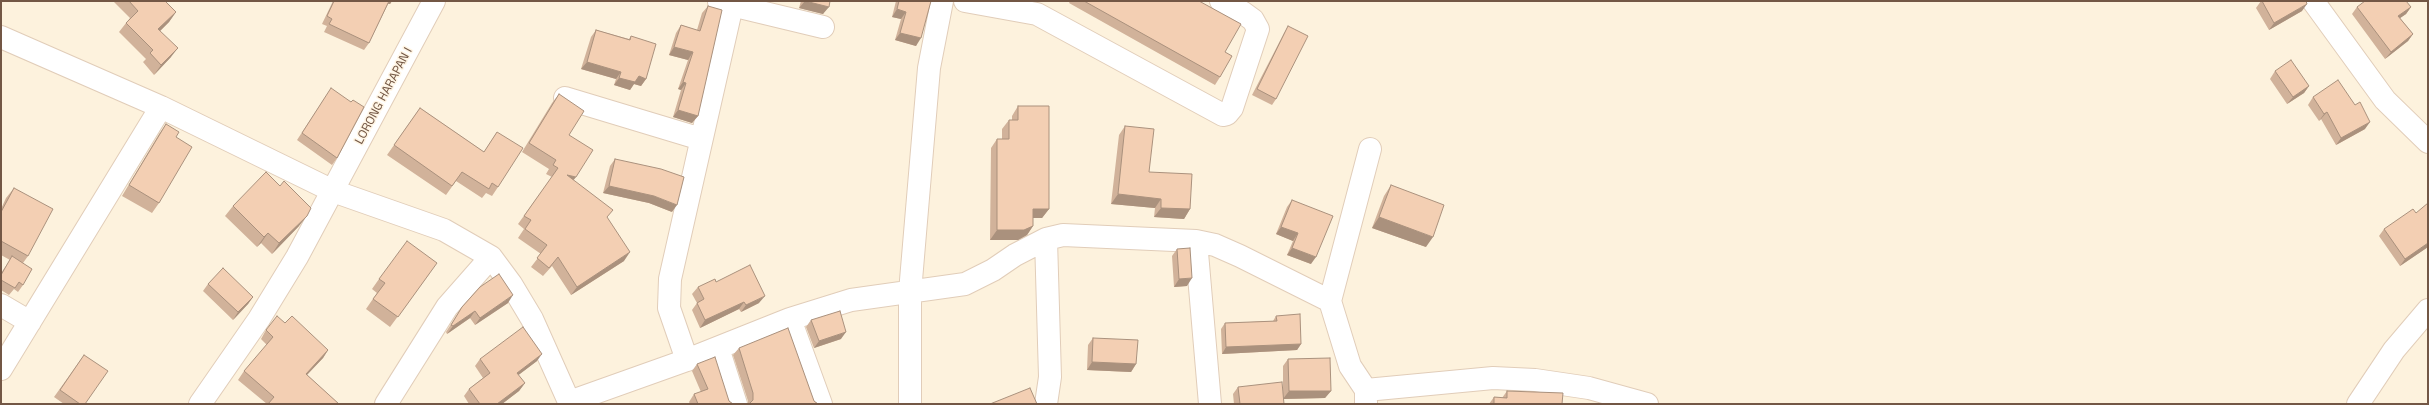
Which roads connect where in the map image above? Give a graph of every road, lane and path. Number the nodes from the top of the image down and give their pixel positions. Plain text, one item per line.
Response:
1 (434, 1) edge
2 (942, 1) edge
3 (965, 1) edge
4 (1220, 1) edge
5 (2313, 1) edge
6 (727, 3) edge
7 (1039, 7) edge
8 (822, 27) dead end
9 (1, 37) edge
10 (565, 98) edge
11 (161, 107) junction
12 (701, 139) junction
13 (2428, 142) edge
14 (1370, 149) dead end
15 (333, 191) junction
16 (1046, 239) junction
17 (1196, 241) junction
18 (491, 257) junction
19 (910, 292) junction
20 (1330, 301) junction
21 (1, 305) edge
22 (2428, 310) edge
23 (790, 319) junction
24 (30, 322) junction
25 (718, 348) junction
26 (687, 360) junction
27 (1, 369) edge
28 (1366, 397) edge
29 (570, 403) edge
30 (200, 404) edge
31 (386, 404) edge
32 (736, 404) edge
33 (821, 404) edge
34 (910, 404) edge
35 (1046, 404) edge
36 (1210, 404) edge
37 (1647, 404) edge
38 (2358, 404) edge

1 - 15 street, LORONG HARAPAN I
2 - 19 street
3 - 7 street
4 - 7 street
5 - 13 street
6 - 8 street
6 - 12 street
9 - 11 street
10 - 12 street
11 - 15 street
11 - 24 street
12 - 26 street
14 - 20 street
15 - 18 street
15 - 30 street, LORONG HARAPAN I
16 - 17 street
16 - 19 street
16 - 35 street
17 - 20 street
17 - 36 street
18 - 29 street
18 - 31 street
19 - 23 street
19 - 34 street
20 - 28 street
21 - 24 street
22 - 38 street
23 - 25 street
23 - 33 street
24 - 27 street
25 - 26 street
25 - 32 street
26 - 29 street
28 - 37 street

